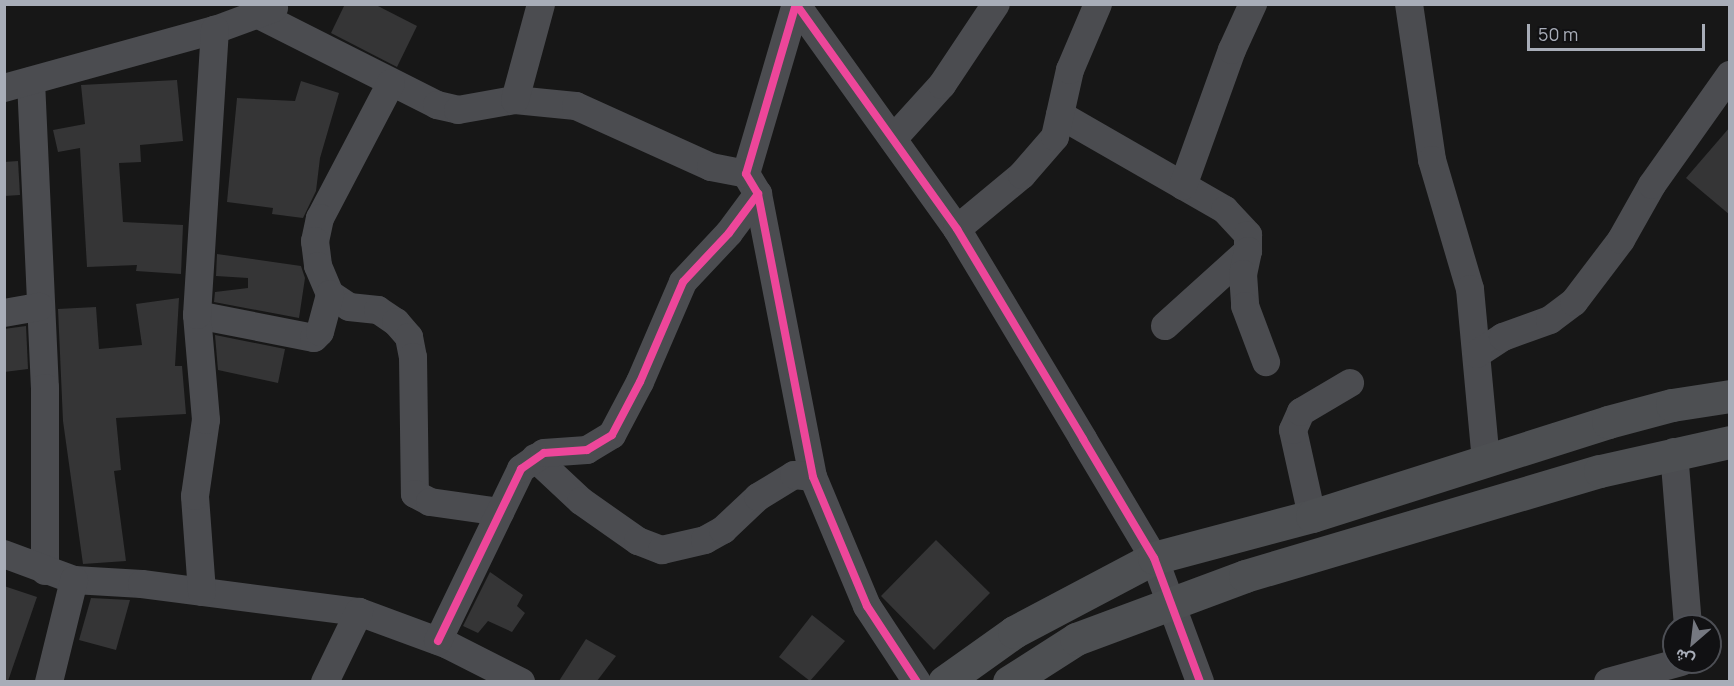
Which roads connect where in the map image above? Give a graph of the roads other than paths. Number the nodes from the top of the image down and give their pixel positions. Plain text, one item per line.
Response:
1 (541, 4) edge
2 (796, 4) edge
3 (996, 4) edge
4 (1098, 4) edge
5 (1253, 4) edge
6 (1409, 4) edge
7 (269, 9) edge
8 (215, 30) junction
9 (1730, 75) edge
10 (391, 83) junction
11 (18, 84) edge
12 (515, 100) junction
13 (1060, 115) junction
14 (893, 139) junction
15 (752, 184) junction
16 (1183, 186) junction
17 (957, 229) junction
18 (1248, 251) junction
19 (330, 294) junction
20 (39, 307) junction
21 (4, 313) edge
22 (197, 315) junction
23 (1165, 326) dead end
24 (1477, 354) junction
25 (1266, 362) dead end
26 (1350, 383) dead end
27 (1730, 396) edge
28 (1730, 442) edge
29 (1674, 452) junction
30 (535, 458) junction
31 (1486, 462) junction
32 (813, 477) junction
33 (500, 512) junction
34 (1312, 516) junction
35 (4, 554) edge
36 (1154, 558) junction
37 (45, 571) junction
38 (74, 580) junction
39 (202, 592) junction
40 (1168, 602) junction
41 (359, 612) junction
42 (1687, 614) edge
43 (438, 641) junction
44 (1662, 667) edge
45 (49, 681) edge
46 (325, 681) edge
47 (521, 681) edge
48 (917, 681) edge
49 (944, 681) edge
50 (1009, 681) edge
51 (1200, 681) edge
52 (1608, 681) edge

1 - 12 street
2 - 14 street
2 - 15 street
3 - 14 street
4 - 13 street
5 - 16 street
6 - 24 street
7 - 8 street
7 - 10 street
8 - 11 street
8 - 22 street
9 - 24 street
10 - 12 street
10 - 19 street
11 - 20 street
12 - 15 street
13 - 16 street
13 - 17 street
14 - 17 street
15 - 30 street
15 - 32 street
16 - 18 street
17 - 36 street
18 - 23 street
18 - 25 street
19 - 22 street
19 - 33 street
20 - 21 street
20 - 37 street
22 - 39 street
24 - 31 street
26 - 34 street
27 - 31 main road
28 - 29 main road
29 - 40 main road
29 - 42 street
30 - 32 street
30 - 33 street
31 - 34 main road
32 - 48 street
33 - 43 street
34 - 36 main road
35 - 37 street
36 - 40 street
36 - 49 main road
37 - 38 street
38 - 39 street
38 - 45 street
39 - 41 street
40 - 50 main road
40 - 51 street
41 - 43 street
41 - 46 street
43 - 47 street
44 - 52 street

